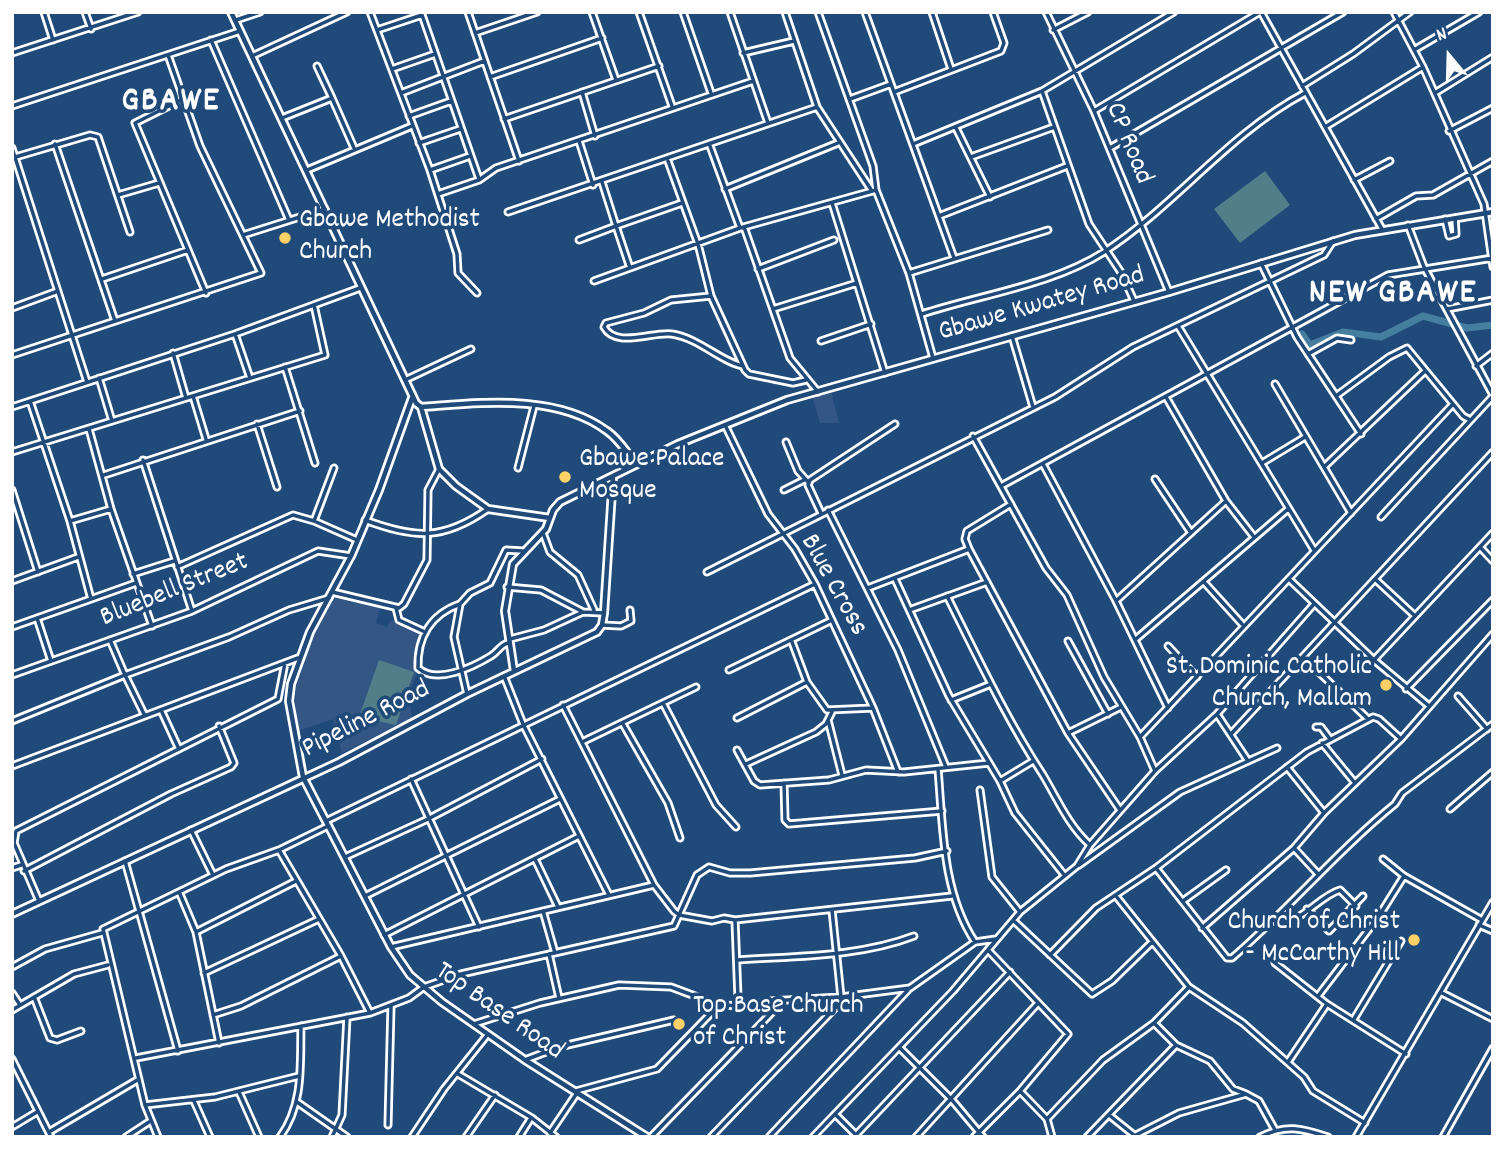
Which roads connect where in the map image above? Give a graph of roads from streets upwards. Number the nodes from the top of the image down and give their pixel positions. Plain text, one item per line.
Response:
1 (44, 12) edge
2 (85, 12) edge
3 (138, 12) edge
4 (231, 12) edge
5 (260, 12) edge
6 (347, 12) edge
7 (370, 12) edge
8 (468, 12) edge
9 (537, 12) edge
10 (592, 12) edge
11 (639, 12) edge
12 (683, 12) edge
13 (730, 12) edge
14 (785, 12) edge
15 (818, 12) edge
16 (865, 12) edge
17 (932, 12) edge
18 (993, 12) edge
19 (1046, 12) edge
20 (1088, 12) edge
21 (1174, 12) edge
22 (1261, 12) edge
23 (1343, 12) edge
24 (1394, 12) edge
25 (1410, 12) edge
26 (1479, 12) edge
27 (422, 13) edge
28 (122, 15) edge
29 (235, 20) junction
30 (1399, 21) junction
31 (91, 29) junction
32 (377, 30) junction
33 (1053, 30) junction
34 (241, 31) junction
35 (475, 33) junction
36 (602, 38) junction
37 (211, 40) junction
38 (53, 41) junction
39 (794, 41) junction
40 (1282, 48) junction
41 (1414, 50) junction
42 (12, 52) edge
43 (743, 53) junction
44 (435, 54) junction
45 (168, 55) junction
46 (252, 56) junction
47 (1493, 57) edge
48 (484, 61) junction
49 (317, 66) dead end
50 (659, 66) junction
51 (1423, 67) junction
52 (392, 69) junction
53 (951, 69) junction
54 (1073, 72) junction
55 (444, 76) junction
56 (489, 76) junction
57 (616, 80) junction
58 (753, 81) junction
59 (891, 84) junction
60 (1302, 86) junction
61 (1042, 91) junction
62 (582, 92) junction
63 (894, 92) junction
64 (401, 93) junction
65 (1305, 93) junction
66 (1435, 93) junction
67 (712, 94) junction
68 (332, 97) junction
69 (849, 99) junction
70 (181, 100) junction
71 (451, 101) junction
72 (12, 106) edge
73 (672, 107) junction
74 (817, 107) junction
75 (1493, 107) edge
76 (1094, 111) junction
77 (409, 116) junction
78 (282, 118) junction
79 (504, 118) junction
80 (768, 123) junction
81 (412, 126) junction
82 (1054, 127) junction
83 (1325, 127) junction
84 (460, 128) junction
85 (956, 128) junction
86 (1449, 131) junction
87 (595, 136) junction
88 (579, 141) junction
89 (419, 143) junction
90 (55, 144) junction
91 (838, 144) junction
92 (913, 144) junction
93 (710, 146) junction
94 (12, 148) edge
95 (1110, 148) junction
96 (355, 149) junction
97 (470, 156) junction
98 (14, 157) edge
99 (971, 158) junction
100 (519, 160) junction
101 (668, 160) junction
102 (1390, 161) dead end
103 (1493, 161) edge
104 (1067, 166) junction
105 (307, 170) junction
106 (430, 170) junction
107 (1470, 173) junction
108 (479, 180) junction
109 (1354, 180) junction
110 (602, 182) junction
111 (159, 183) junction
112 (593, 185) junction
113 (725, 189) junction
114 (874, 191) junction
115 (438, 194) junction
116 (118, 195) junction
117 (990, 197) junction
118 (682, 203) junction
119 (832, 203) junction
120 (325, 209) junction
121 (508, 212) dead end
122 (1490, 213) edge
123 (939, 216) junction
124 (1455, 218) junction
125 (1376, 219) junction
126 (1445, 219) junction
127 (289, 220) junction
128 (1408, 225) junction
129 (616, 226) junction
130 (1140, 226) junction
131 (742, 228) junction
132 (1382, 229) junction
133 (1048, 230) dead end
134 (130, 232) dead end
135 (243, 235) junction
136 (579, 240) dead end
137 (834, 240) dead end
138 (1333, 241) junction
139 (698, 244) junction
140 (188, 250) junction
141 (1106, 251) junction
142 (954, 258) junction
143 (1492, 258) edge
144 (1261, 263) junction
145 (1424, 267) junction
146 (1493, 267) edge
147 (630, 268) junction
148 (758, 269) junction
149 (909, 273) junction
150 (102, 279) junction
151 (594, 281) dead end
152 (1268, 281) junction
153 (857, 283) junction
154 (360, 288) junction
155 (58, 291) junction
156 (1169, 292) junction
157 (206, 293) junction
158 (477, 293) dead end
159 (712, 296) junction
160 (1493, 300) edge
161 (1134, 301) junction
162 (314, 305) junction
163 (12, 308) edge
164 (773, 309) junction
165 (1447, 309) junction
166 (922, 314) junction
167 (115, 321) junction
168 (871, 324) junction
169 (1291, 325) junction
170 (1178, 326) junction
171 (73, 334) junction
172 (235, 334) junction
173 (1012, 336) junction
174 (1351, 340) dead end
175 (821, 341) dead end
176 (471, 349) dead end
177 (173, 353) junction
178 (1493, 353) edge
179 (1308, 354) junction
180 (12, 355) edge
181 (933, 359) junction
182 (743, 366) junction
183 (1476, 366) junction
184 (285, 368) junction
185 (1425, 371) junction
186 (885, 373) junction
187 (1208, 374) junction
188 (99, 378) junction
189 (251, 379) junction
190 (405, 380) junction
191 (806, 380) junction
192 (87, 382) junction
193 (1275, 384) dead end
194 (818, 392) junction
195 (193, 396) junction
196 (1336, 396) junction
197 (1493, 396) edge
198 (1167, 397) junction
199 (186, 398) junction
200 (412, 398) junction
201 (30, 401) junction
202 (1453, 404) junction
203 (534, 406) junction
204 (12, 407) edge
205 (421, 407) junction
206 (1033, 407) junction
207 (300, 411) junction
208 (1470, 420) junction
209 (112, 422) junction
210 (257, 424) junction
211 (724, 424) junction
212 (895, 424) dead end
213 (89, 429) junction
214 (1361, 434) junction
215 (973, 436) junction
216 (1305, 437) junction
217 (206, 439) junction
218 (786, 442) dead end
219 (43, 443) junction
220 (1493, 452) edge
221 (12, 453) edge
222 (144, 460) junction
223 (315, 463) dead end
224 (636, 464) junction
225 (1043, 464) junction
226 (1261, 464) junction
227 (1324, 467) junction
228 (334, 468) dead end
229 (518, 468) dead end
230 (439, 469) junction
231 (104, 475) junction
232 (614, 477) junction
233 (1155, 479) dead end
234 (806, 481) junction
235 (1001, 486) junction
236 (276, 487) dead end
237 (12, 490) edge
238 (784, 490) dead end
239 (1226, 501) junction
240 (1011, 504) junction
241 (111, 509) junction
242 (488, 509) junction
243 (828, 509) junction
244 (1288, 509) junction
245 (821, 513) junction
246 (1351, 513) junction
247 (1381, 517) dead end
248 (550, 518) junction
249 (365, 520) junction
250 (314, 521) junction
251 (70, 522) junction
252 (543, 533) junction
253 (1191, 533) junction
254 (1493, 533) edge
255 (429, 534) junction
256 (781, 534) junction
257 (1255, 538) junction
258 (357, 540) junction
259 (1480, 547) junction
260 (969, 549) junction
261 (1314, 550) junction
262 (523, 551) junction
263 (351, 556) junction
264 (78, 557) junction
265 (175, 561) junction
266 (1493, 561) edge
267 (177, 567) junction
268 (38, 572) junction
269 (707, 572) dead end
270 (133, 574) junction
271 (895, 579) junction
272 (1289, 579) junction
273 (1376, 579) junction
274 (12, 581) edge
275 (987, 582) junction
276 (1204, 582) junction
277 (136, 583) junction
278 (815, 584) junction
279 (508, 587) junction
280 (868, 588) junction
281 (332, 592) junction
282 (947, 596) junction
283 (329, 598) junction
284 (91, 599) junction
285 (1493, 600) edge
286 (1116, 601) junction
287 (460, 604) junction
288 (1314, 604) junction
289 (396, 608) junction
290 (912, 609) junction
291 (594, 610) junction
292 (630, 610) dead end
293 (192, 611) junction
294 (583, 612) junction
295 (604, 613) junction
296 (1415, 617) junction
297 (37, 618) junction
298 (832, 620) junction
299 (1334, 621) junction
300 (602, 625) junction
301 (1243, 625) junction
302 (152, 626) junction
303 (12, 627) edge
304 (425, 632) junction
305 (1493, 634) edge
306 (1136, 639) junction
307 (110, 640) junction
308 (1068, 640) dead end
309 (508, 641) junction
310 (792, 642) junction
311 (1168, 646) dead end
312 (1303, 657) junction
313 (298, 658) junction
314 (1374, 660) junction
315 (51, 661) junction
316 (285, 663) junction
317 (730, 670) dead end
318 (459, 671) junction
319 (514, 671) junction
320 (12, 675) edge
321 (125, 675) junction
322 (504, 676) junction
323 (1197, 677) junction
324 (807, 681) junction
325 (991, 684) junction
326 (696, 687) dead end
327 (1406, 689) junction
328 (467, 694) junction
329 (1458, 696) dead end
330 (289, 698) junction
331 (278, 699) junction
332 (951, 700) junction
333 (563, 705) junction
334 (664, 705) junction
335 (1429, 706) junction
336 (1121, 707) junction
337 (873, 708) junction
338 (1168, 709) junction
339 (161, 710) junction
340 (832, 712) junction
341 (1108, 714) junction
342 (1217, 714) junction
343 (145, 716) junction
344 (737, 719) dead end
345 (1368, 719) junction
346 (828, 720) junction
347 (12, 721) edge
348 (523, 724) junction
349 (623, 724) junction
350 (1493, 724) edge
351 (219, 726) junction
352 (1316, 727) dead end
353 (1487, 729) junction
354 (1068, 733) junction
355 (1231, 734) junction
356 (1140, 737) junction
357 (1330, 739) junction
358 (1401, 739) junction
359 (584, 741) junction
360 (1322, 743) junction
361 (178, 747) junction
362 (1277, 748) dead end
363 (737, 750) dead end
364 (542, 760) junction
365 (1033, 761) junction
366 (1248, 761) junction
367 (746, 764) junction
368 (989, 764) junction
369 (12, 766) edge
370 (946, 767) junction
371 (1287, 767) junction
372 (938, 769) junction
373 (1155, 771) junction
374 (898, 772) junction
375 (1493, 772) edge
376 (842, 775) junction
377 (303, 777) junction
378 (411, 778) junction
379 (1000, 781) junction
380 (784, 783) junction
381 (1356, 783) junction
382 (980, 790) dead end
383 (560, 799) junction
384 (1450, 809) dead end
385 (942, 811) junction
386 (1120, 811) junction
387 (1324, 813) junction
388 (428, 819) junction
389 (327, 823) junction
390 (736, 827) dead end
391 (191, 830) junction
392 (579, 836) junction
393 (680, 838) dead end
394 (1090, 845) junction
395 (1294, 848) junction
396 (279, 850) junction
397 (947, 851) junction
398 (447, 857) junction
399 (345, 858) junction
400 (535, 859) junction
401 (1383, 859) dead end
402 (125, 861) junction
403 (21, 865) junction
404 (1077, 866) junction
405 (12, 868) edge
406 (1156, 868) junction
407 (1227, 870) dead end
408 (24, 871) junction
409 (1318, 874) junction
410 (213, 875) junction
411 (1065, 876) junction
412 (1404, 876) junction
413 (296, 881) junction
414 (654, 885) junction
415 (180, 894) junction
416 (465, 894) junction
417 (609, 895) junction
418 (365, 896) junction
419 (952, 896) junction
420 (1115, 896) junction
421 (1363, 896) dead end
422 (39, 901) junction
423 (1182, 901) junction
424 (1493, 902) edge
425 (1356, 906) junction
426 (558, 908) junction
427 (141, 909) junction
428 (1307, 909) junction
429 (832, 910) junction
430 (543, 911) junction
431 (1020, 912) junction
432 (12, 914) edge
433 (679, 915) junction
434 (319, 919) junction
435 (735, 920) junction
436 (1014, 920) junction
437 (1482, 920) junction
438 (1275, 921) junction
439 (1479, 925) junction
440 (479, 927) junction
441 (1202, 928) junction
442 (1493, 931) edge
443 (196, 932) junction
444 (102, 933) junction
445 (384, 935) junction
446 (914, 936) dead end
447 (998, 939) junction
448 (1401, 941) dead end
449 (975, 942) junction
450 (1152, 942) junction
451 (391, 947) junction
452 (988, 950) junction
453 (555, 953) junction
454 (836, 953) junction
455 (549, 954) junction
456 (1050, 955) junction
457 (341, 956) junction
458 (738, 960) junction
459 (1275, 963) dead end
460 (109, 965) junction
461 (12, 967) edge
462 (1010, 972) junction
463 (204, 973) junction
464 (1189, 986) junction
465 (424, 987) junction
466 (910, 988) junction
467 (1441, 992) junction
468 (12, 993) edge
469 (1318, 996) junction
470 (34, 997) junction
471 (841, 997) junction
472 (559, 998) junction
473 (738, 998) junction
474 (782, 1002) junction
475 (1038, 1003) junction
476 (727, 1004) junction
477 (1327, 1004) junction
478 (20, 1005) junction
479 (719, 1005) junction
480 (391, 1006) junction
481 (748, 1006) junction
482 (12, 1010) edge
483 (370, 1013) junction
484 (213, 1015) junction
485 (346, 1017) junction
486 (1354, 1019) junction
487 (1493, 1019) edge
488 (674, 1020) dead end
489 (1154, 1023) junction
490 (474, 1024) junction
491 (301, 1026) junction
492 (81, 1031) dead end
493 (488, 1034) junction
494 (219, 1044) junction
495 (1176, 1045) junction
496 (900, 1048) junction
497 (1493, 1048) edge
498 (178, 1051) junction
499 (1406, 1054) junction
500 (136, 1058) junction
501 (12, 1059) edge
502 (525, 1060) junction
503 (1288, 1062) junction
504 (920, 1068) junction
505 (18, 1072) junction
506 (457, 1073) junction
507 (12, 1075) edge
508 (299, 1076) junction
509 (139, 1079) junction
510 (1020, 1091) junction
511 (239, 1092) junction
512 (576, 1093) junction
513 (1246, 1094) junction
514 (495, 1095) junction
515 (952, 1100) junction
516 (194, 1101) junction
517 (297, 1102) junction
518 (145, 1105) junction
519 (37, 1112) junction
520 (835, 1114) junction
521 (1109, 1115) junction
522 (532, 1118) junction
523 (1047, 1119) junction
524 (149, 1122) junction
525 (1365, 1123) junction
526 (45, 1124) junction
527 (388, 1125) dead end
528 (12, 1127) edge
529 (56, 1127) junction
530 (336, 1130) junction
531 (1275, 1130) junction
532 (1143, 1131) junction
533 (979, 1132) junction
534 (550, 1133) junction
535 (50, 1134) edge
536 (856, 1136) edge
537 (1133, 1136) edge
538 (126, 1137) edge
539 (158, 1137) edge
540 (210, 1137) edge
541 (259, 1137) edge
542 (280, 1137) edge
543 (332, 1137) edge
544 (347, 1137) edge
545 (412, 1137) edge
546 (466, 1137) edge
547 (519, 1137) edge
548 (556, 1137) edge
549 (649, 1137) edge
550 (711, 1137) edge
551 (769, 1137) edge
552 (813, 1137) edge
553 (916, 1137) edge
554 (974, 1137) edge
555 (983, 1137) edge
556 (1052, 1137) edge
557 (1087, 1137) edge
558 (1147, 1137) edge
559 (1260, 1137) edge
560 (1328, 1137) edge
561 (1356, 1137) edge
562 (1443, 1137) edge

1 - 38 street
2 - 31 street
3 - 28 street
4 - 29 street
5 - 29 street
6 - 46 street
7 - 32 street
8 - 35 street
9 - 35 street
10 - 36 street
11 - 50 street
12 - 67 street
13 - 43 street
14 - 39 street
15 - 69 street
16 - 59 street
17 - 53 street
18 - 53 street
19 - 33 street, CP Road
20 - 33 street
21 - 54 street
22 - 40 street
22 - 76 street
23 - 40 street
24 - 30 street
25 - 30 street
26 - 41 street
27 - 32 street
27 - 44 street
28 - 31 street
29 - 34 street
30 - 41 street
30 - 60 street
31 - 38 street
32 - 52 street
33 - 54 street, CP Road
34 - 37 street
34 - 46 street
35 - 48 street
36 - 56 street
36 - 57 street
37 - 45 street
37 - 127 street
38 - 42 street
39 - 43 street
39 - 74 street
40 - 60 street
40 - 95 street
41 - 51 street
43 - 58 street
44 - 52 street
44 - 55 street
45 - 70 street
45 - 72 street
46 - 78 street
47 - 66 street
48 - 55 street
48 - 56 street
49 - 68 street
50 - 57 street
50 - 73 street
51 - 66 street
51 - 83 street
52 - 64 street
53 - 63 street
54 - 61 street
54 - 76 street, CP Road
55 - 64 street
55 - 71 street
56 - 79 street
57 - 62 street
58 - 67 street
58 - 80 street
59 - 63 street
59 - 69 street
60 - 65 street
61 - 82 street
61 - 85 street
62 - 79 street
62 - 87 street
63 - 92 street
64 - 77 street
65 - 83 street
65 - 130 street
66 - 86 street
67 - 73 street
68 - 78 street
68 - 96 street
69 - 114 street
70 - 111 street
70 - 135 street
71 - 77 street
71 - 84 street
73 - 87 street
74 - 80 street
74 - 91 street
75 - 86 street
76 - 95 street, CP Road
77 - 81 street
78 - 105 street
79 - 100 street
80 - 93 street
81 - 89 street
81 - 96 street
82 - 99 street
82 - 104 street
83 - 109 street
84 - 89 street
84 - 97 street
85 - 92 street
85 - 99 street
86 - 107 street
87 - 88 street
88 - 100 street
88 - 112 street
89 - 106 street
90 - 98 street
90 - 116 street
90 - 150 street
91 - 113 street
91 - 114 street
92 - 123 street
93 - 101 street
93 - 113 street
94 - 98 street
95 - 130 street, CP Road
96 - 105 street
97 - 106 street
97 - 108 street
98 - 155 street
99 - 117 street
100 - 108 street
101 - 110 street
101 - 118 street
102 - 109 street
103 - 107 street
104 - 117 street
104 - 141 street
105 - 120 street
106 - 115 street
107 - 122 street
107 - 125 street
108 - 115 street
109 - 125 street
110 - 112 street
110 - 129 street
111 - 116 street
111 - 140 street
112 - 121 street
113 - 131 street
114 - 119 street
114 - 149 street
115 - 158 street
116 - 134 street
117 - 123 street
118 - 129 street
118 - 139 street
119 - 131 street
119 - 153 street
120 - 127 street
120 - 154 street
122 - 124 street, Gbawe Kwatey Road
122 - 143 street
123 - 142 street
124 - 126 street, Gbawe Kwatey Road
124 - 126 street
125 - 132 street
126 - 128 street, Gbawe Kwatey Road
127 - 135 street
128 - 132 street, Gbawe Kwatey Road
128 - 145 street
129 - 136 street
129 - 147 street
130 - 141 street
130 - 156 street, CP Road
131 - 139 street
131 - 148 street
132 - 138 street, Gbawe Kwatey Road
133 - 142 street
135 - 157 street
137 - 148 street
138 - 144 street, Gbawe Kwatey Road
138 - 152 street
139 - 147 street
139 - 159 street
140 - 150 street
140 - 157 street
141 - 161 street
141 - 166 street
142 - 149 street
143 - 145 street
143 - 146 street
144 - 152 street
144 - 156 street, Gbawe Kwatey Road
145 - 165 street
145 - 169 street
147 - 151 street
148 - 164 street
149 - 166 street
150 - 167 street
152 - 169 street
152 - 170 street
153 - 164 street
153 - 168 street
154 - 162 street
154 - 190 street
155 - 163 street
155 - 171 street
156 - 161 street, Gbawe Kwatey Road
157 - 167 street
159 - 182 street
159 - 182 street
160 - 165 street
161 - 173 street, Gbawe Kwatey Road
162 - 172 street
162 - 184 street
164 - 191 street
165 - 183 street
166 - 181 street
167 - 171 street
168 - 175 street
168 - 186 street
169 - 179 street
169 - 187 street
170 - 187 street
170 - 206 street
171 - 180 street
171 - 192 street
172 - 177 street
172 - 189 street
173 - 181 street, Gbawe Kwatey Road
173 - 206 street
174 - 179 street
176 - 190 street
177 - 188 street
177 - 199 street
178 - 183 street
179 - 196 street
181 - 186 street, Gbawe Kwatey Road
182 - 191 street
183 - 197 street
184 - 189 street
184 - 207 street
185 - 196 street
185 - 202 street
185 - 214 street
186 - 194 street, Gbawe Kwatey Road
187 - 198 street
187 - 226 street
188 - 192 street
188 - 209 street
189 - 195 street
190 - 200 street
191 - 194 street
192 - 201 street
193 - 216 street
194 - 211 street, Gbawe Kwatey Road
195 - 199 street
195 - 217 street
196 - 214 street
197 - 208 street
198 - 225 street
198 - 239 street
199 - 209 street
200 - 205 street
200 - 249 street
201 - 204 street
201 - 219 street
202 - 208 street
202 - 246 street
203 - 205 street
203 - 224 street
203 - 229 street
205 - 230 street
206 - 215 street
207 - 210 street
207 - 223 street
208 - 247 street
209 - 213 street
210 - 217 street
210 - 236 street
211 - 224 street, Gbawe Kwatey Road
211 - 256 street, Blue Cross
212 - 234 street
213 - 219 street
213 - 231 street
214 - 227 street
215 - 235 street
215 - 243 street
216 - 226 street
216 - 227 street
217 - 222 street
218 - 234 street
219 - 221 street
219 - 251 street
220 - 273 street
222 - 231 street
222 - 265 street
224 - 232 street, Gbawe Kwatey Road
225 - 235 street
225 - 286 street
226 - 244 street
227 - 246 street
228 - 250 street
230 - 242 street
230 - 255 street
231 - 241 street
232 - 248 street, Gbawe Kwatey Road
232 - 295 street
233 - 253 street
234 - 238 street
234 - 245 street
235 - 240 street
237 - 268 street
239 - 253 street
239 - 257 street
240 - 260 street
240 - 336 street
241 - 251 street
241 - 270 street
242 - 248 street
242 - 255 street
243 - 245 street
243 - 280 street
244 - 257 street
244 - 261 street
245 - 256 street
246 - 261 street
248 - 252 street
249 - 255 street
249 - 258 street
250 - 258 street
250 - 267 street
251 - 264 street
252 - 262 street
252 - 291 street
253 - 286 street
254 - 259 street
255 - 289 street
256 - 269 street
256 - 278 street, Blue Cross
257 - 276 street
258 - 263 street
259 - 266 street
259 - 296 street
260 - 271 street
260 - 275 street
261 - 272 street
262 - 279 street
262 - 287 street
263 - 281 street
263 - 293 street, Bluebell Street
264 - 268 street
264 - 284 street
265 - 267 street
265 - 270 street
267 - 293 street
268 - 274 street
270 - 277 street
271 - 280 street
271 - 290 street
272 - 288 street
272 - 301 street
273 - 296 street
273 - 299 street
275 - 282 street
275 - 354 street
276 - 301 street
276 - 306 street
277 - 284 street
277 - 302 street
278 - 298 street, Blue Cross
278 - 333 street
279 - 294 street
279 - 309 street
280 - 370 street
281 - 283 street
281 - 289 street
282 - 290 street
282 - 325 street
283 - 313 street
283 - 321 street
284 - 297 street
285 - 327 street
286 - 306 street
287 - 304 street
287 - 318 street
288 - 299 street
288 - 342 street
289 - 304 street
290 - 332 street
291 - 294 street
291 - 295 street
292 - 300 street
293 - 302 street, Bluebell Street
294 - 309 street
295 - 300 street
296 - 314 street
297 - 303 street
297 - 315 street
298 - 310 street
298 - 337 street, Blue Cross
299 - 312 street
299 - 314 street
300 - 319 street, Pipeline Road
301 - 323 street
302 - 307 street, Bluebell Street
304 - 318 street
305 - 335 street
306 - 338 street
307 - 315 street, Bluebell Street
307 - 321 street
308 - 341 street
309 - 318 street
309 - 319 street
310 - 317 street
310 - 324 street
311 - 323 street
312 - 345 street
312 - 355 street
313 - 316 street
313 - 330 street
314 - 327 street
315 - 320 street, Bluebell Street
316 - 331 street
316 - 339 street
318 - 328 street
319 - 322 street, Pipeline Road
321 - 343 street
321 - 347 street
322 - 328 street, Pipeline Road
322 - 348 street
323 - 338 street
324 - 340 street
324 - 344 street
325 - 332 street
325 - 365 street
326 - 334 street
327 - 335 street
328 - 377 street, Pipeline Road
329 - 353 street
330 - 331 street
330 - 377 street, Top Base Road
331 - 351 street
332 - 368 street
333 - 348 street
333 - 359 street
334 - 349 street
334 - 390 street
335 - 358 street
336 - 341 street
336 - 356 street
337 - 340 street
337 - 374 street, Blue Cross
338 - 356 street
339 - 343 street
339 - 361 street
340 - 346 street
341 - 354 street
342 - 355 street
342 - 373 street
343 - 369 street
345 - 357 street
345 - 358 street
346 - 367 street
346 - 376 street
348 - 364 street
348 - 378 street
349 - 359 street
349 - 393 street
350 - 353 street
351 - 361 street
351 - 408 street
352 - 357 street
353 - 409 street
354 - 386 street
355 - 366 street
356 - 373 street
357 - 360 street
358 - 381 street
359 - 414 street
360 - 371 street
360 - 381 street
361 - 403 street
362 - 366 street
363 - 367 street
364 - 383 street
364 - 388 street
365 - 379 street
365 - 394 street
366 - 404 street
367 - 380 street
368 - 370 street
368 - 379 street
370 - 372 street
371 - 387 street
371 - 406 street
372 - 374 street
372 - 385 street
373 - 386 street
374 - 376 street
375 - 384 street
376 - 380 street
377 - 389 street, Top Base Road
377 - 391 street, Pipeline Road
378 - 388 street
378 - 389 street
379 - 411 street
380 - 385 street
381 - 387 street
382 - 431 street
383 - 392 street
383 - 398 street
385 - 397 street
386 - 394 street
387 - 395 street
388 - 398 street
388 - 399 street
389 - 396 street
389 - 399 street, Top Base Road
391 - 402 street, Pipeline Road
391 - 410 street
392 - 400 street
392 - 417 street
394 - 404 street
395 - 409 street
395 - 441 street
396 - 410 street
396 - 413 street
397 - 419 street
397 - 433 street
398 - 416 street
398 - 418 street
399 - 418 street, Top Base Road
400 - 416 street
400 - 426 street
401 - 412 street
402 - 422 street, Pipeline Road
402 - 427 street
403 - 405 street
403 - 408 street
404 - 411 street
406 - 420 street
406 - 423 street
407 - 423 street
408 - 422 street
409 - 438 street
410 - 415 street
411 - 431 street
412 - 437 street
412 - 469 street
413 - 434 street
413 - 443 street
414 - 417 street
414 - 433 street
415 - 427 street
415 - 443 street
416 - 440 street
416 - 445 street
417 - 426 street
418 - 445 street, Top Base Road
419 - 429 street
419 - 449 street
420 - 450 street
420 - 456 street
421 - 425 street
422 - 432 street, Pipeline Road
423 - 441 street
424 - 437 street
425 - 428 street
425 - 428 street
426 - 430 street
427 - 444 street
427 - 498 street
428 - 438 street
429 - 435 street
429 - 454 street
430 - 440 street
430 - 453 street
431 - 436 street
433 - 435 street
433 - 453 street
434 - 457 street
434 - 463 street
435 - 458 street
436 - 447 street
436 - 456 street
437 - 439 street
438 - 441 street
439 - 442 street
439 - 467 street
440 - 451 street
443 - 463 street
444 - 460 street
444 - 461 street
445 - 451 street, Top Base Road
446 - 454 street
447 - 449 street
447 - 452 street
448 - 486 street
449 - 466 street
450 - 456 street
450 - 464 street
451 - 465 street, Top Base Road
452 - 462 street
452 - 496 street
453 - 455 street
454 - 458 street
454 - 471 street
455 - 465 street
455 - 472 street
457 - 483 street
457 - 484 street
458 - 473 street
459 - 469 street
460 - 470 street
460 - 500 street
462 - 475 street
462 - 504 street
463 - 484 street
464 - 489 street
464 - 503 street
465 - 480 street
465 - 490 street, Top Base Road
466 - 471 street
466 - 551 street
467 - 487 street
467 - 499 street
468 - 478 street
469 - 477 street
470 - 478 street
470 - 492 street
471 - 474 street
471 - 550 street
472 - 479 street
472 - 490 street
473 - 476 street
473 - 481 street
474 - 481 street
474 - 549 street
475 - 510 street
475 - 515 street
476 - 479 street
476 - 481 street
477 - 486 street
477 - 503 street
478 - 482 street
479 - 512 street
480 - 483 street
480 - 527 street
483 - 485 street
484 - 494 street
485 - 491 street
485 - 530 street
486 - 499 street
488 - 502 street
489 - 495 street
489 - 523 street
490 - 493 street, Top Base Road
491 - 494 street
491 - 508 street
493 - 502 street, Top Base Road
493 - 506 street
494 - 498 street
495 - 513 street
495 - 521 street
496 - 504 street
496 - 520 street
497 - 562 street
498 - 500 street
499 - 525 street
500 - 509 street
501 - 505 street
502 - 512 street, Top Base Road
503 - 525 street
504 - 515 street
504 - 536 street
505 - 507 street
505 - 519 street
506 - 514 street
506 - 545 street
508 - 511 street
508 - 517 street
509 - 518 street
509 - 529 street
510 - 523 street
510 - 533 street
511 - 516 street
511 - 541 street
512 - 534 street
512 - 549 street, Top Base Road
513 - 531 street
513 - 532 street
514 - 522 street
514 - 546 street
515 - 533 street
515 - 553 street
516 - 518 street
516 - 540 street
517 - 530 street
517 - 542 street
518 - 524 street
519 - 526 street
519 - 528 street
520 - 536 street
520 - 552 street
521 - 537 street
521 - 557 street
522 - 534 street
522 - 547 street
523 - 556 street
524 - 538 street
524 - 539 street
525 - 561 street
526 - 529 street
526 - 535 street
529 - 535 street
530 - 543 street
530 - 544 street
531 - 559 street
531 - 560 street
532 - 537 street
532 - 558 street
533 - 554 street
533 - 555 street
534 - 548 street

